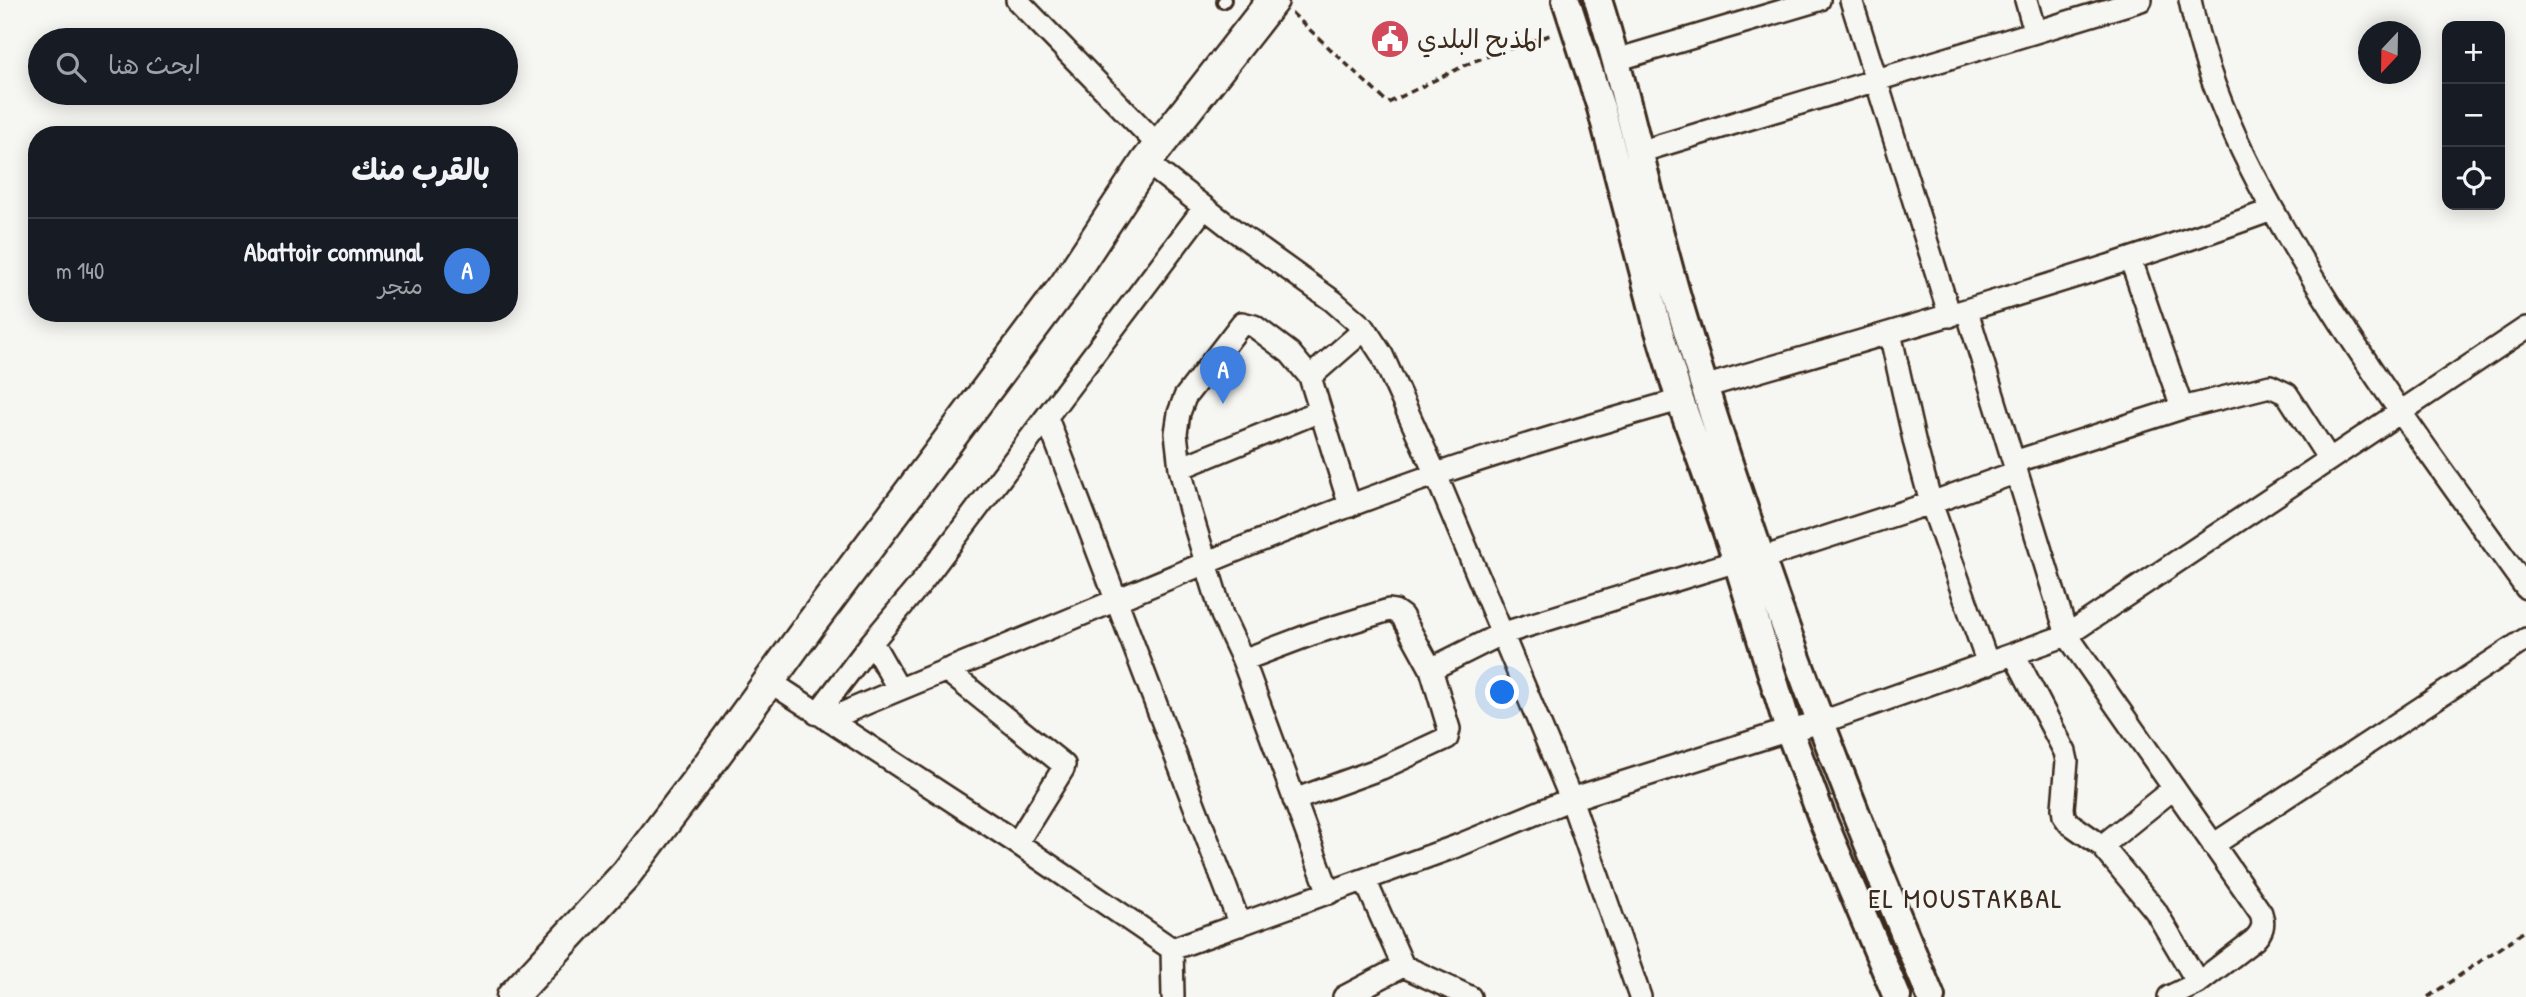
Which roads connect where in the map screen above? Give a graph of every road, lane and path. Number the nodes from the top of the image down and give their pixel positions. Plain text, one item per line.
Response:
1 (1017, 0) edge
2 (1566, 0) edge
3 (1598, 0) edge
4 (1819, 0) edge
5 (1851, 0) edge
6 (2026, 0) edge
7 (2141, 0) edge
8 (2190, 0) edge
9 (1280, 5) edge
10 (1575, 27) junction
11 (2035, 32) junction
12 (1616, 60) junction
13 (1878, 81) junction
14 (1639, 152) junction
15 (1153, 154) junction
16 (1205, 208) junction
17 (2272, 210) junction
18 (2132, 260) junction
19 (1959, 314) junction
20 (2526, 328) edge
21 (1365, 329) junction
22 (1890, 333) junction
23 (1310, 377) junction
24 (1704, 387) junction
25 (1680, 400) junction
26 (2182, 408) junction
27 (1320, 411) junction
28 (2400, 412) junction
29 (1047, 418) junction
30 (2329, 460) junction
31 (2015, 467) junction
32 (1180, 468) junction
33 (1436, 475) junction
34 (1931, 503) junction
35 (1350, 506) junction
36 (1750, 559) junction
37 (1206, 562) junction
38 (2526, 588) edge
39 (1117, 600) junction
40 (1501, 634) junction
41 (2067, 635) junction
42 (2526, 639) edge
43 (872, 642) junction
44 (2014, 654) junction
45 (1243, 660) junction
46 (1988, 664) junction
47 (1431, 669) junction
48 (946, 670) junction
49 (769, 681) junction
50 (898, 688) junction
51 (822, 717) junction
52 (1822, 722) junction
53 (1789, 730) junction
54 (2174, 788) junction
55 (1571, 799) junction
56 (1294, 800) junction
57 (1017, 843) junction
58 (2213, 845) junction
59 (2102, 846) junction
60 (1365, 880) junction
61 (1329, 893) junction
62 (1240, 925) junction
63 (2526, 930) edge
64 (1172, 949) junction
65 (1403, 966) junction
66 (2198, 983) junction
67 (512, 997) edge
68 (1173, 997) edge
69 (1343, 997) edge
70 (1470, 997) edge
71 (1640, 997) edge
72 (1897, 997) edge
73 (1931, 997) edge
74 (2169, 997) edge
75 (2428, 997) edge

1 - 15 street
2 - 10 street
3 - 12 street
4 - 12 street
5 - 13 street
6 - 11 street
7 - 11 street
8 - 17 street
9 - 10 path
9 - 15 main road
10 - 25 street
11 - 13 street
12 - 14 street
13 - 14 street
13 - 19 street
14 - 24 street
15 - 16 street
15 - 49 main road
16 - 21 street
16 - 29 street
17 - 18 street
17 - 28 street
18 - 19 street
18 - 26 street
19 - 22 street
19 - 31 street
20 - 28 street
21 - 23 street
21 - 33 street
22 - 24 street
22 - 34 street
23 - 27 street
23 - 32 street
24 - 36 street
25 - 33 street
25 - 36 street
26 - 30 street
26 - 31 street
27 - 32 street
27 - 35 street
28 - 30 street
28 - 38 street
29 - 39 street
29 - 43 street
30 - 41 street
31 - 34 street
31 - 41 street
32 - 37 street
33 - 35 street
33 - 40 street
34 - 36 street
34 - 46 street
35 - 37 street
36 - 40 street
36 - 52 street
36 - 53 street
37 - 39 street
37 - 45 street
39 - 48 street
39 - 62 street
40 - 47 street
40 - 55 street
41 - 44 street
41 - 54 street
42 - 58 street
43 - 50 street
43 - 51 street
44 - 46 street
44 - 59 street
45 - 47 street
45 - 56 street
46 - 52 street
47 - 56 street
48 - 50 street
48 - 57 street
49 - 51 street
49 - 67 main road
50 - 51 street
51 - 57 street
52 - 53 street
52 - 73 street
53 - 55 street
53 - 72 street
54 - 58 street
54 - 59 street
55 - 60 street
55 - 71 street
56 - 61 street
57 - 64 street
58 - 66 street
59 - 66 street
60 - 61 street
60 - 65 street
61 - 62 street
62 - 64 street
63 - 75 path
64 - 68 street
65 - 69 street
65 - 70 street
66 - 74 street

